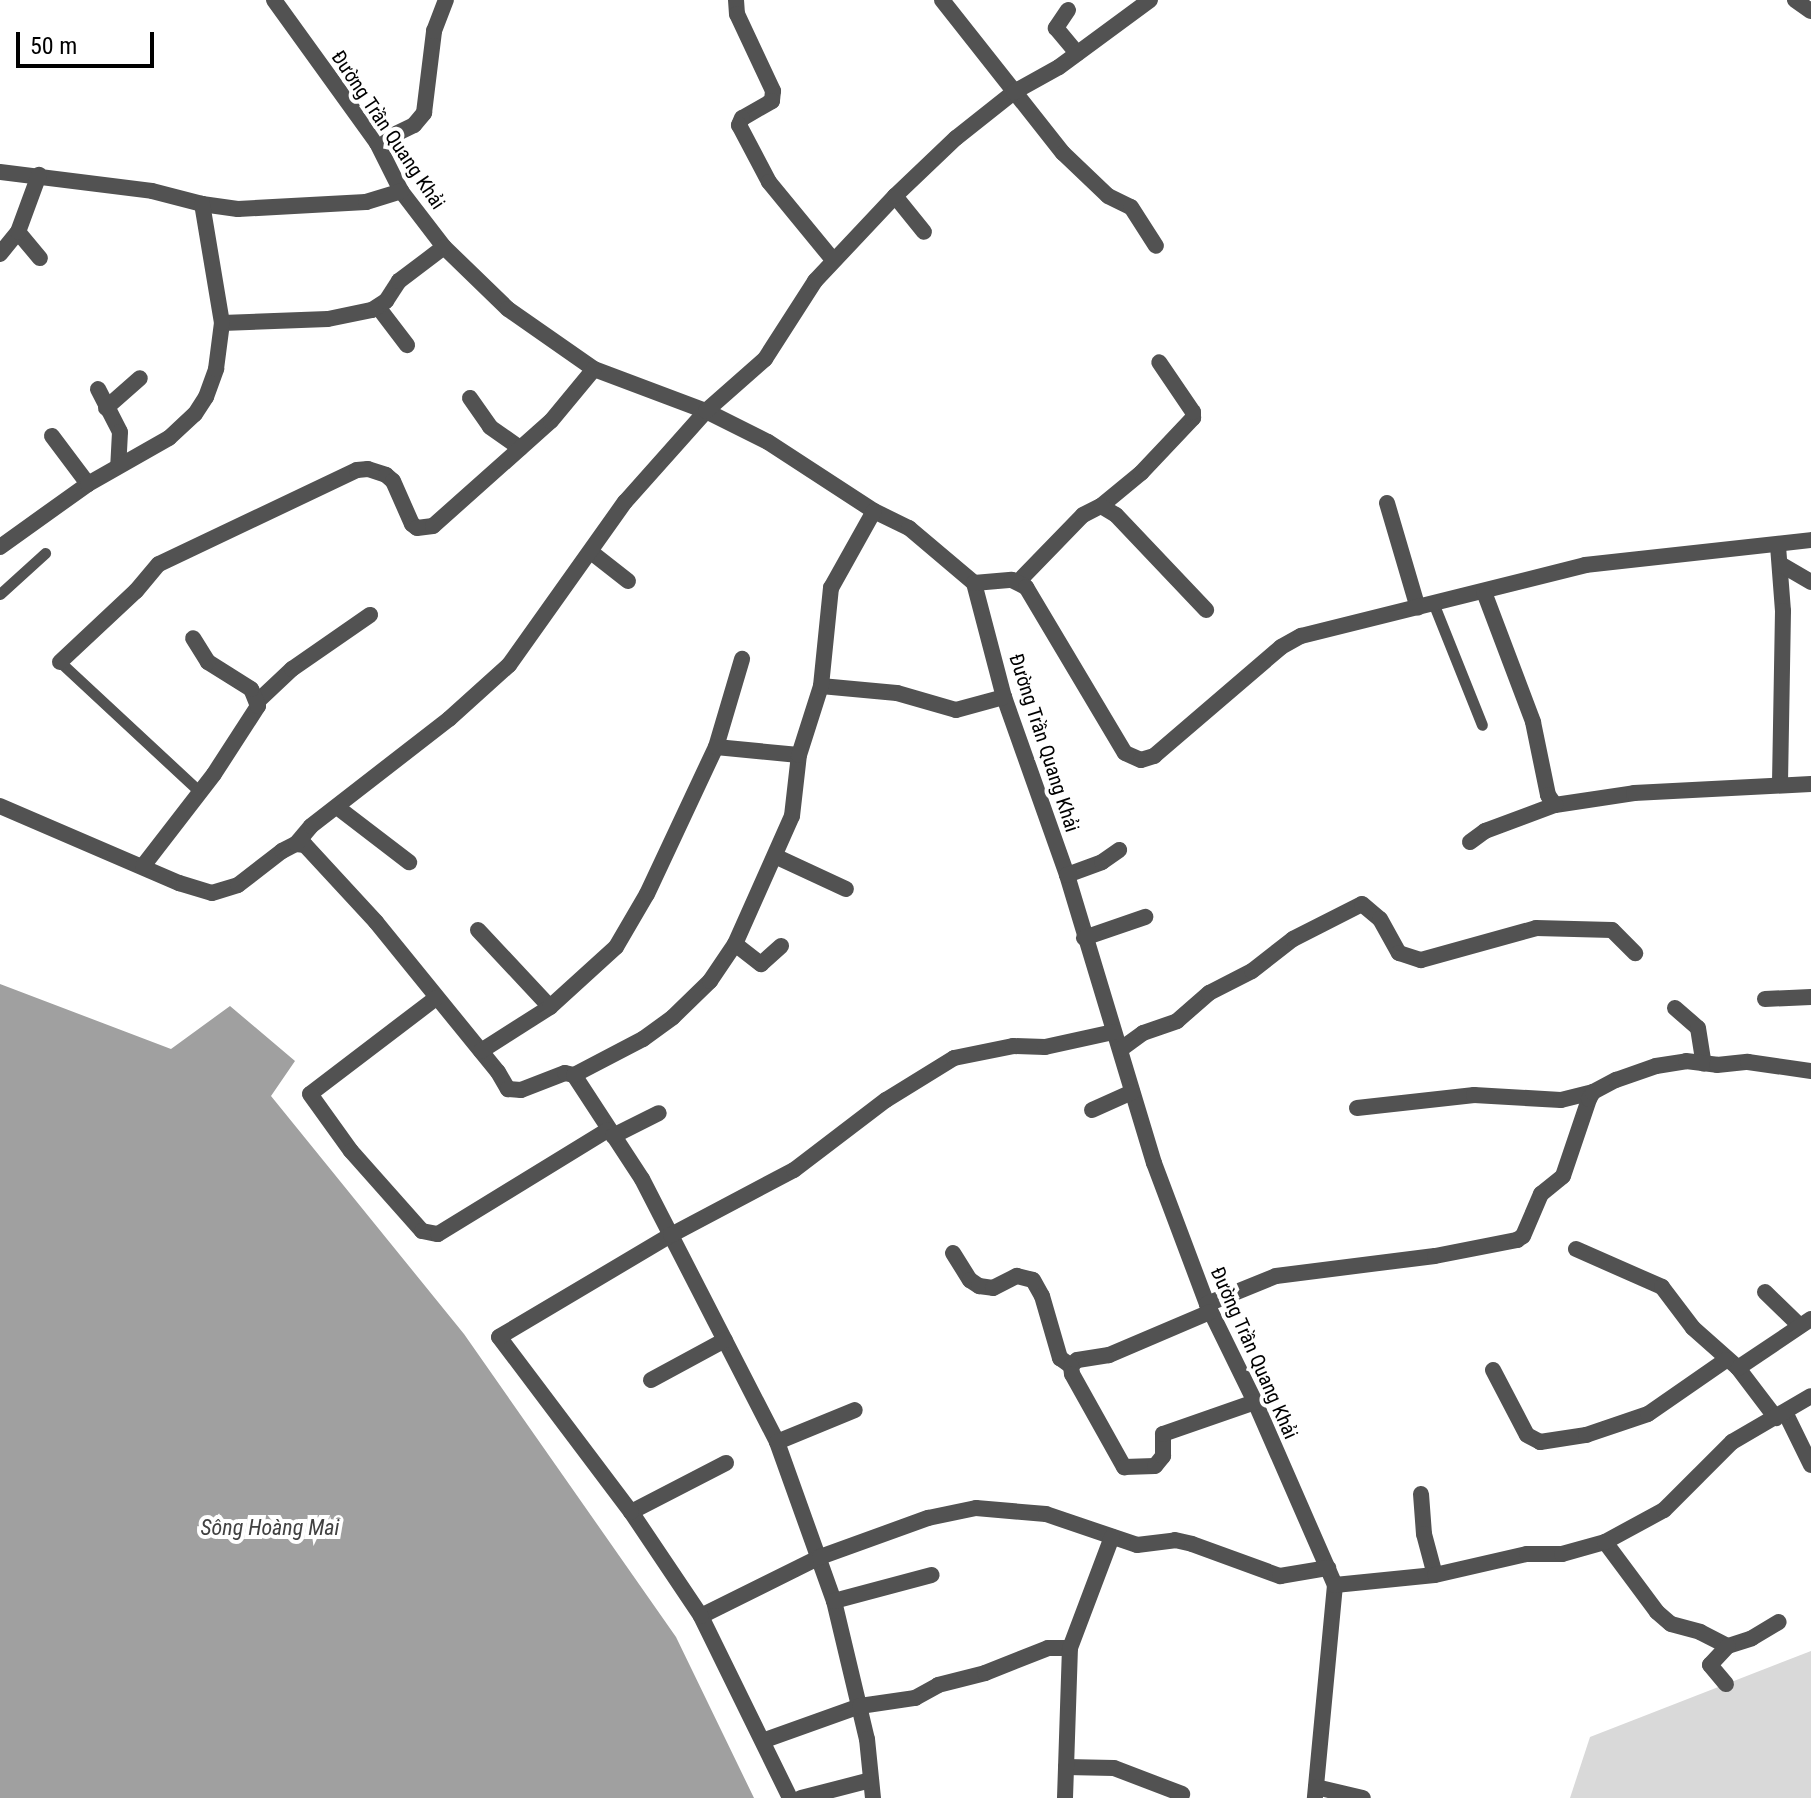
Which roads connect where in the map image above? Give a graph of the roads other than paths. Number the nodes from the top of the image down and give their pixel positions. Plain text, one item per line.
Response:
1 (274, 0) edge
2 (446, 0) edge
3 (736, 0) edge
4 (942, 0) edge
5 (1150, 0) edge
6 (1795, 0) edge
7 (1068, 10) dead end
8 (1811, 11) edge
9 (1077, 53) junction
10 (1014, 92) junction
11 (377, 143) junction
12 (0, 172) edge
13 (39, 175) junction
14 (401, 191) junction
15 (895, 196) junction
16 (202, 204) junction
17 (18, 232) junction
18 (924, 232) dead end
19 (1156, 246) dead end
20 (444, 247) junction
21 (0, 254) edge
22 (40, 258) dead end
23 (833, 260) junction
24 (378, 307) junction
25 (222, 323) junction
26 (407, 345) dead end
27 (1159, 362) dead end
28 (594, 369) junction
29 (140, 378) dead end
30 (98, 389) dead end
31 (470, 398) dead end
32 (106, 408) junction
33 (706, 411) junction
34 (52, 436) dead end
35 (520, 448) junction
36 (118, 466) junction
37 (88, 484) junction
38 (1387, 503) dead end
39 (1101, 506) junction
40 (874, 511) junction
41 (1811, 540) edge
42 (1778, 546) junction
43 (0, 547) edge
44 (591, 552) junction
45 (45, 553) dead end
46 (1780, 564) junction
47 (628, 581) dead end
48 (1018, 582) junction
49 (1811, 582) edge
50 (974, 583) junction
51 (1484, 592) junction
52 (0, 594) edge
53 (1426, 606) junction
54 (1206, 610) dead end
55 (370, 615) dead end
56 (193, 638) dead end
57 (742, 659) dead end
58 (60, 662) joint
59 (821, 686) junction
60 (1004, 697) junction
61 (258, 701) junction
62 (1482, 725) dead end
63 (716, 747) junction
64 (799, 755) junction
65 (1811, 784) edge
66 (1780, 785) junction
67 (200, 792) junction
68 (1555, 805) junction
69 (0, 806) edge
70 (337, 807) junction
71 (1470, 842) dead end
72 (296, 844) junction
73 (1119, 850) dead end
74 (777, 857) junction
75 (409, 862) dead end
76 (143, 866) junction
77 (1067, 875) junction
78 (846, 889) dead end
79 (1145, 917) dead end
80 (478, 930) dead end
81 (1084, 938) junction
82 (735, 944) junction
83 (781, 946) dead end
84 (1635, 953) dead end
85 (1811, 997) edge
86 (436, 998) junction
87 (1765, 999) dead end
88 (550, 1007) junction
89 (1675, 1008) dead end
90 (1113, 1032) junction
91 (1121, 1049) junction
92 (481, 1051) junction
93 (1704, 1064) junction
94 (1811, 1071) edge
95 (574, 1075) junction
96 (1132, 1092) junction
97 (1593, 1092) junction
98 (1357, 1108) dead end
99 (1092, 1110) dead end
100 (659, 1113) dead end
101 (611, 1133) junction
102 (671, 1235) junction
103 (1576, 1249) dead end
104 (953, 1253) dead end
105 (1765, 1292) dead end
106 (1208, 1308) junction
107 (1805, 1322) edge
108 (725, 1340) junction
109 (1732, 1364) junction
110 (1071, 1366) junction
111 (1493, 1370) dead end
112 (651, 1380) dead end
113 (1811, 1396) edge
114 (1255, 1402) junction
115 (855, 1410) dead end
116 (1780, 1415) junction
117 (777, 1442) junction
118 (726, 1463) dead end
119 (1811, 1465) edge
120 (1421, 1494) dead end
121 (631, 1512) junction
122 (1112, 1537) junction
123 (1605, 1542) junction
124 (820, 1557) junction
125 (1328, 1568) junction
126 (932, 1575) dead end
127 (1435, 1575) junction
128 (1335, 1585) junction
129 (834, 1601) junction
130 (701, 1616) junction
131 (1779, 1622) dead end
132 (1728, 1646) junction
133 (1070, 1648) junction
134 (1726, 1684) dead end
135 (860, 1706) junction
136 (765, 1740) junction
137 (1066, 1767) junction
138 (871, 1780) junction
139 (1316, 1793) edge
140 (1182, 1794) dead end
141 (790, 1798) edge
142 (801, 1798) edge
143 (873, 1798) edge
144 (1065, 1798) edge
145 (1363, 1798) edge

1 - 11 street, Đường Trần Quang Khải
2 - 11 street
3 - 23 street
4 - 10 street
5 - 9 street
6 - 8 street
7 - 9 street
9 - 10 street
10 - 15 street
10 - 19 street
11 - 14 street, Đường Trần Quang Khải
12 - 13 street
13 - 16 street
13 - 17 street
14 - 16 street
14 - 20 street, Đường Trần Quang Khải
15 - 18 street
15 - 23 street
16 - 25 street
17 - 21 street
17 - 22 street
20 - 24 street
20 - 28 street, Đường Trần Quang Khải
23 - 33 street
24 - 25 street
24 - 26 street
25 - 36 street
27 - 39 street
28 - 33 street, Đường Trần Quang Khải
28 - 35 street
29 - 32 street
30 - 32 street
31 - 35 street
32 - 36 street
33 - 40 street, Đường Trần Quang Khải
33 - 44 street
34 - 37 street
35 - 58 street
36 - 37 street
37 - 43 street
38 - 53 street
39 - 48 street
39 - 54 street
40 - 50 street, Đường Trần Quang Khải
40 - 59 street
41 - 42 street
42 - 46 street
42 - 51 street
44 - 47 street
44 - 70 street
45 - 52 lane
46 - 49 street
46 - 66 street
48 - 50 street
48 - 53 street
50 - 60 street, Đường Trần Quang Khải
51 - 53 street
51 - 68 street
53 - 62 lane
55 - 61 street
56 - 61 street
57 - 63 street
58 - 67 lane
59 - 60 street
59 - 64 street
60 - 77 street, Đường Trần Quang Khải
61 - 67 street
63 - 64 street
63 - 88 street
64 - 74 street
65 - 66 street
66 - 68 street
67 - 76 street
68 - 71 street
69 - 76 street
70 - 72 street
70 - 75 street
72 - 76 street
72 - 86 street
73 - 77 street
74 - 78 street
74 - 82 street
77 - 81 street, Đường Trần Quang Khải
79 - 81 street
80 - 88 street
81 - 90 street, Đường Trần Quang Khải
82 - 83 street
82 - 95 street
84 - 91 street
85 - 87 street
86 - 92 street
86 - 101 street
88 - 92 street
89 - 93 street
90 - 91 street, Đường Trần Quang Khải
90 - 102 street
91 - 96 street, Đường Trần Quang Khải
92 - 95 street
93 - 94 street
93 - 97 street
95 - 101 street
96 - 99 street
96 - 106 street, Đường Trần Quang Khải
97 - 98 street
97 - 106 street
100 - 101 street
101 - 102 street
102 - 108 street
102 - 121 street
103 - 109 street
104 - 110 street
105 - 107 street
106 - 110 street
106 - 114 street, Đường Trần Quang Khải
107 - 109 street
108 - 112 street
108 - 117 street
109 - 111 street
109 - 116 street
110 - 114 street
113 - 116 street
114 - 125 street, Đường Trần Quang Khải
115 - 117 street
116 - 119 street
116 - 123 street
117 - 124 street
118 - 121 street
120 - 127 street
121 - 130 street
122 - 124 street
122 - 125 street
122 - 133 street
123 - 127 street
123 - 132 street
124 - 129 street
124 - 130 street
125 - 128 street, Đường Trần Quang Khải
126 - 129 street
127 - 128 street
128 - 139 street, Đường Trần Quang Khải
129 - 135 street
130 - 136 street
131 - 132 street
132 - 134 street
133 - 135 street
133 - 137 street
135 - 136 street
135 - 138 street
136 - 141 street
137 - 140 street
137 - 144 street
138 - 142 street
138 - 143 street
139 - 145 street

